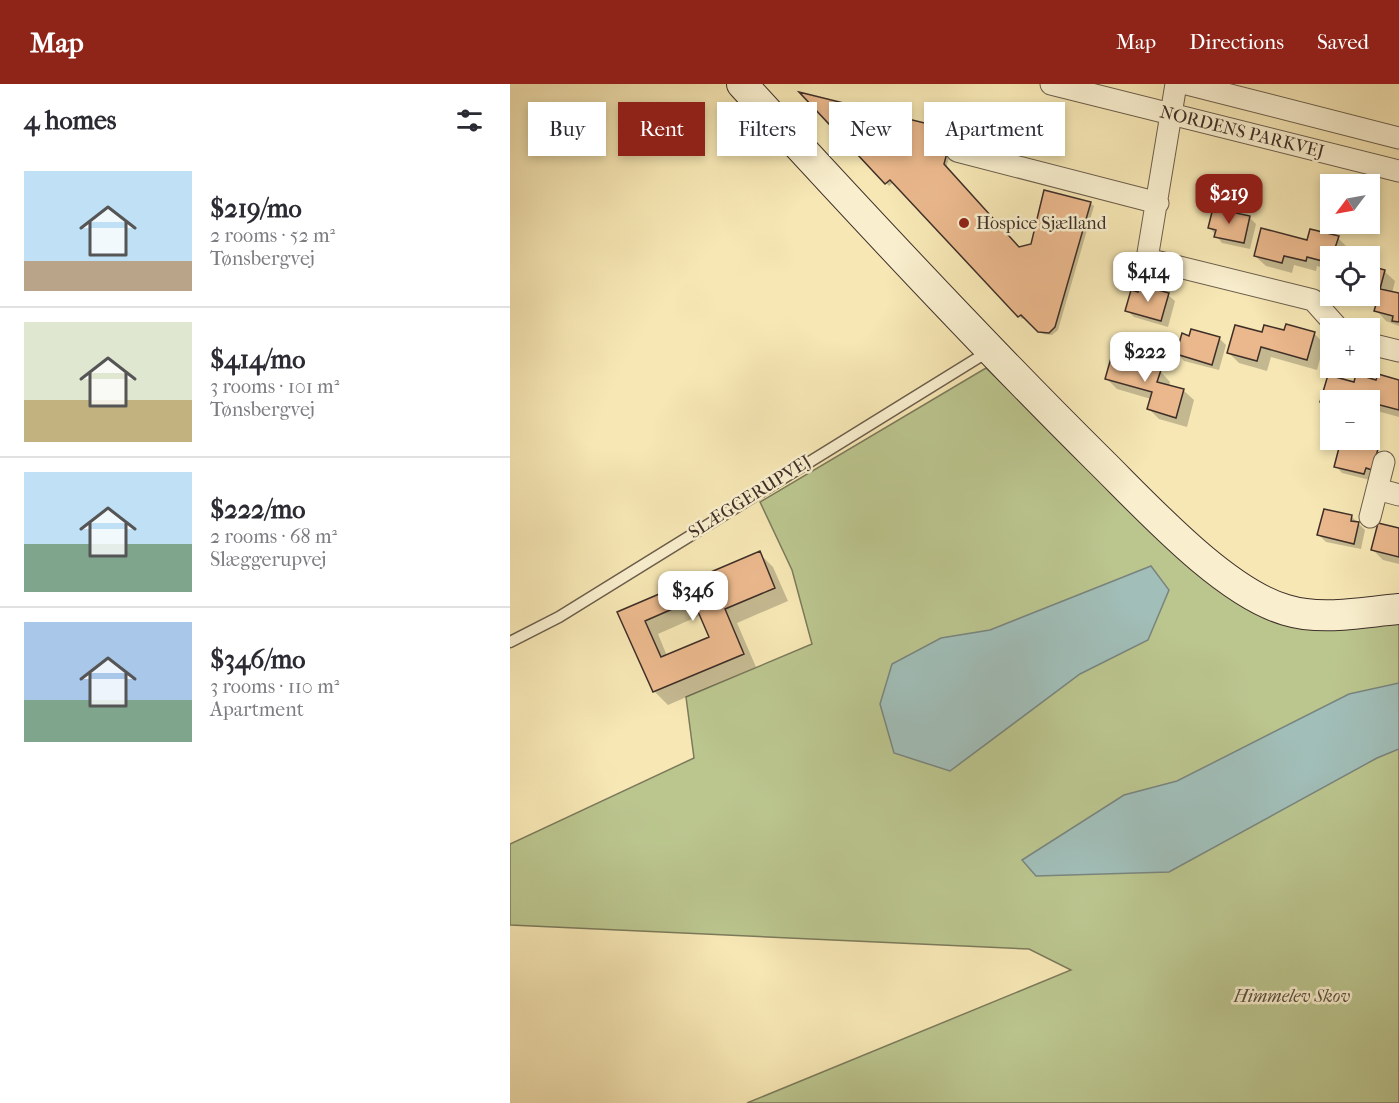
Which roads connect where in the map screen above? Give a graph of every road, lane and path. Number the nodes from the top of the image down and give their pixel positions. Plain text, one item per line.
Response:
1 (742, 84) edge
2 (1051, 84) edge
3 (1176, 84) edge
4 (1187, 84) edge
5 (1172, 115) junction
6 (1399, 138) edge
7 (976, 156) edge
8 (1399, 171) edge
9 (1158, 203) junction
10 (1329, 318) edge
11 (1380, 346) edge
12 (989, 351) junction
13 (1399, 351) edge
14 (1384, 462) dead end
15 (1377, 489) junction
16 (1399, 495) edge
17 (1370, 517) dead end
18 (1399, 609) edge
19 (510, 642) edge

1 - 12 street
2 - 5 street, NORDENS PARKVEJ
3 - 5 street
4 - 6 street, NORDENS PARKVEJ
5 - 8 street, NORDENS PARKVEJ
5 - 9 street
7 - 9 street
9 - 10 street
11 - 13 street
12 - 18 street
12 - 19 lane, SLÆGGERUPVEJ
14 - 15 street
15 - 16 street
15 - 17 street

